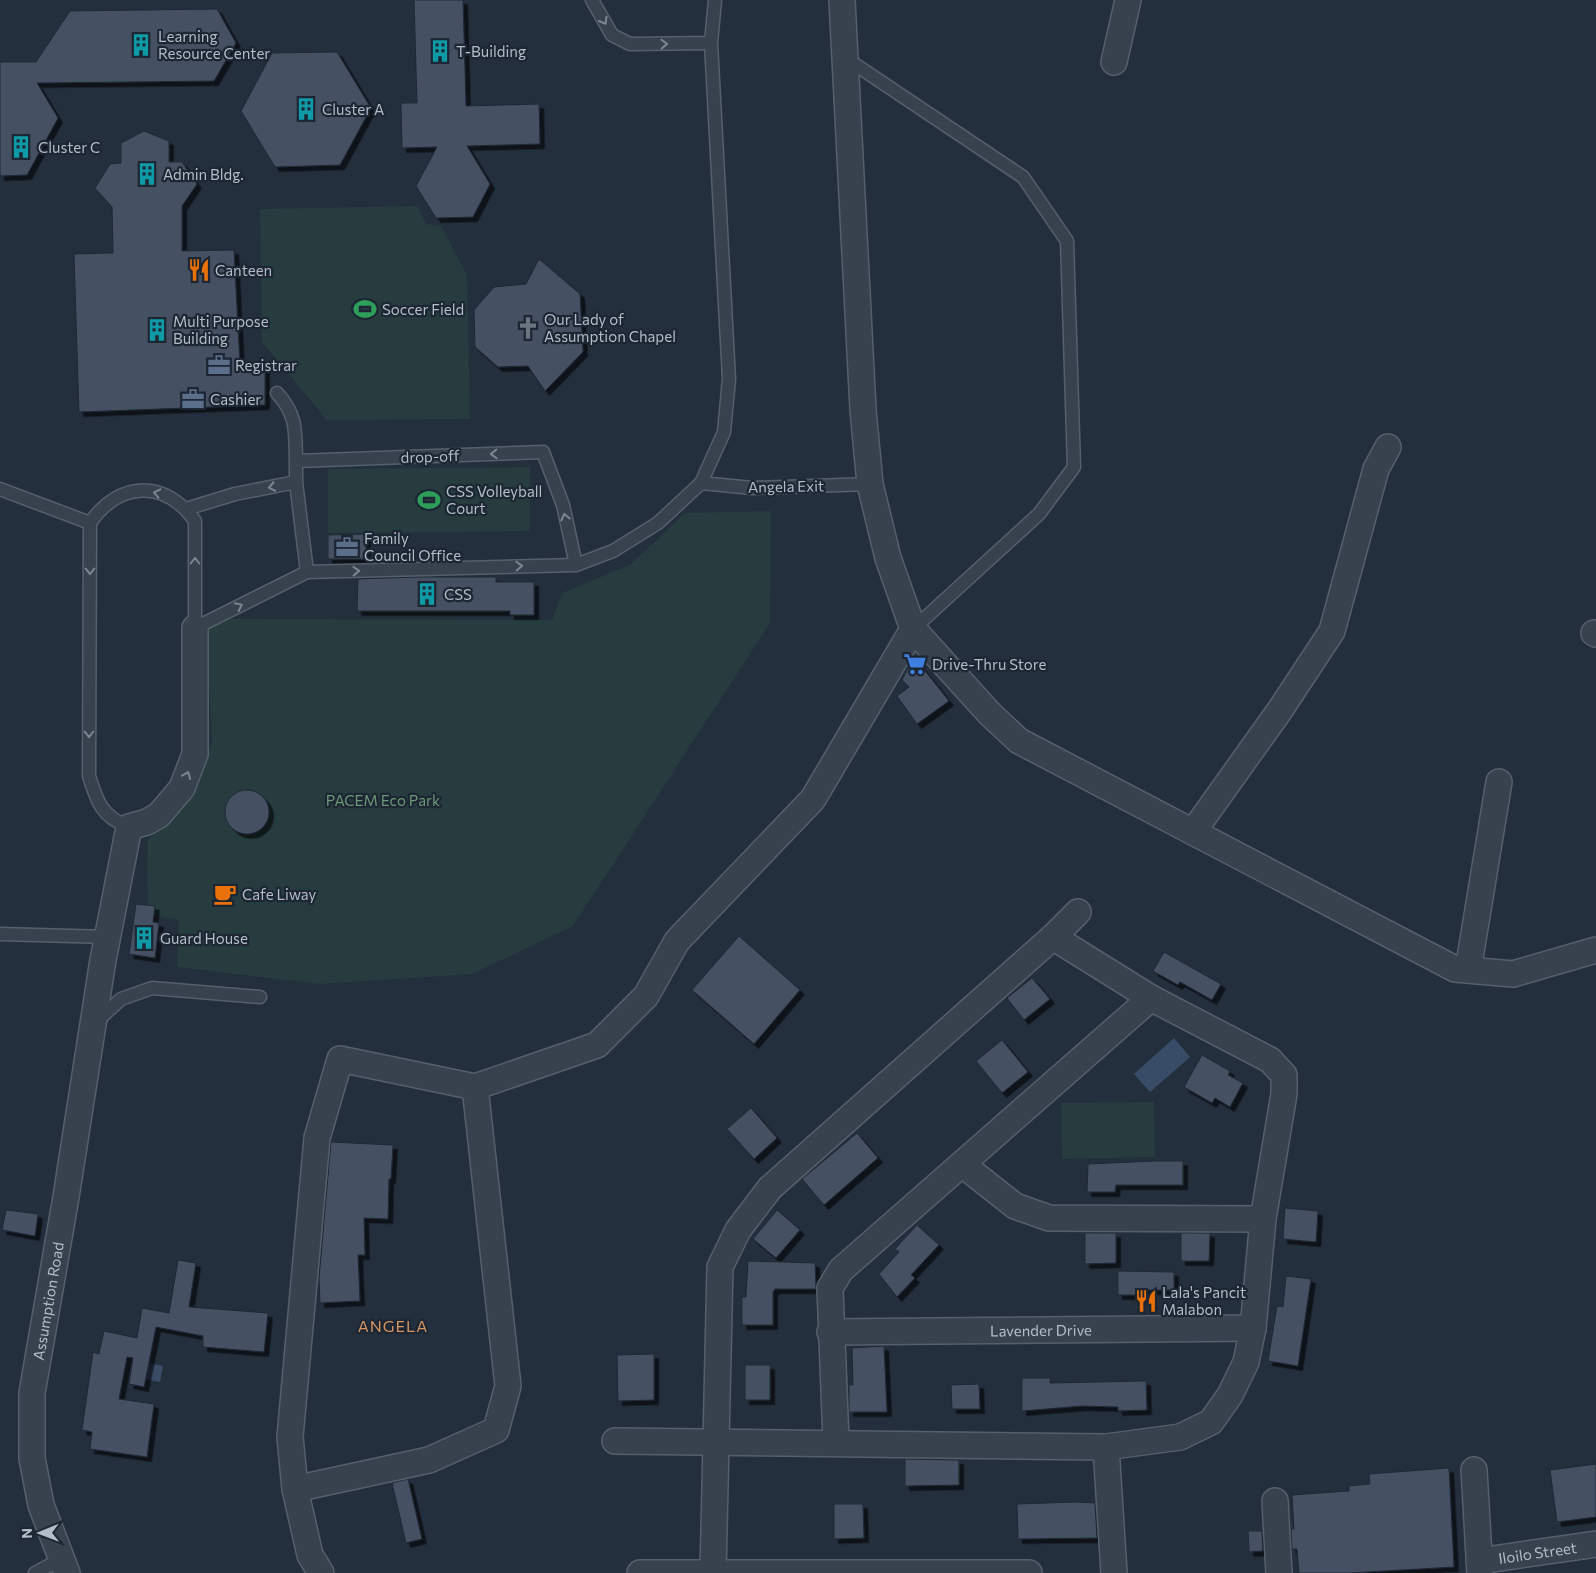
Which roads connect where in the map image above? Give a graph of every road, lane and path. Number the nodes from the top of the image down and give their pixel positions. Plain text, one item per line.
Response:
1 (592, 0) edge
2 (714, 0) edge
3 (842, 0) edge
4 (1128, 0) edge
5 (711, 43) junction
6 (847, 59) junction
7 (1114, 62) dead end
8 (277, 393) dead end
9 (1388, 447) dead end
10 (296, 461) junction
11 (296, 482) junction
12 (701, 483) junction
13 (870, 484) junction
14 (0, 490) edge
15 (186, 509) junction
16 (90, 523) junction
17 (576, 564) junction
18 (308, 572) junction
19 (195, 628) junction
20 (913, 629) junction
21 (1499, 782) dead end
22 (129, 827) junction
23 (1193, 832) junction
24 (1078, 912) dead end
25 (0, 934) edge
26 (108, 937) junction
27 (1053, 937) junction
28 (1596, 950) edge
29 (1468, 970) junction
30 (260, 996) dead end
31 (1151, 998) junction
32 (92, 1025) junction
33 (475, 1087) junction
34 (962, 1165) junction
35 (1263, 1219) junction
36 (1253, 1328) junction
37 (830, 1332) junction
38 (615, 1441) dead end
39 (716, 1442) junction
40 (836, 1442) junction
41 (1106, 1446) junction
42 (1474, 1470) dead end
43 (295, 1490) junction
44 (1275, 1502) dead end
45 (1596, 1544) edge
46 (64, 1566) edge
47 (1479, 1567) edge
48 (640, 1572) edge
49 (713, 1572) edge
50 (937, 1572) edge
51 (35, 1573) edge
52 (320, 1573) edge
53 (1029, 1573) edge
54 (1114, 1573) edge
55 (1280, 1573) edge

1 -> 5 lane
2 - 5 lane
3 - 6 street
4 - 7 street
5 - 12 lane
6 - 13 street
6 - 20 lane
8 - 10 lane
9 - 23 street
10 - 11 lane
17 -> 10 lane, drop-off
11 -> 15 lane
11 - 18 lane
12 - 13 lane, Angela Exit
12 - 17 lane
13 - 20 street
14 - 16 lane
15 -> 16 lane
19 -> 15 lane
16 -> 22 lane
18 -> 17 lane
19 -> 18 lane
22 -> 19 street
20 - 23 street
20 - 33 street
21 - 29 street
22 - 26 street, Assumption Road
23 - 29 street
24 - 27 street
25 - 26 lane
26 - 32 street, Assumption Road
27 - 31 street
27 - 39 street
28 - 29 street
30 - 32 lane
31 - 34 street
31 - 35 street
32 - 46 street, Assumption Road
33 - 43 street
33 - 43 street
34 - 35 street
34 - 37 street
35 - 36 street
36 - 37 street, Lavender Drive
36 - 41 street
37 - 40 street
38 - 39 street
39 - 40 street
39 - 49 street
40 - 41 street
41 - 54 street
42 - 47 street
43 - 52 street
44 - 55 street
45 - 47 street, Iloilo Street
46 - 51 lane
48 - 49 street
49 - 50 street
50 - 53 street

